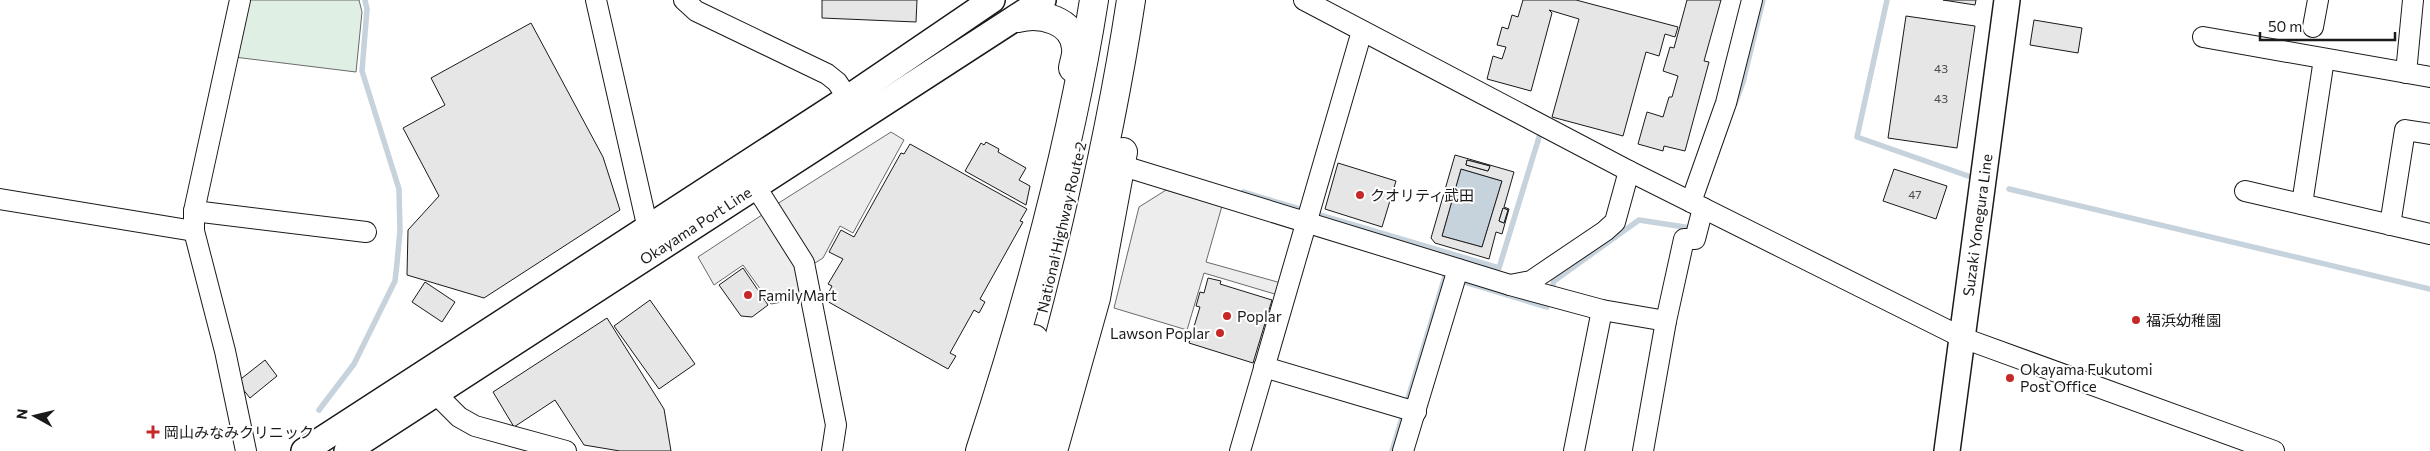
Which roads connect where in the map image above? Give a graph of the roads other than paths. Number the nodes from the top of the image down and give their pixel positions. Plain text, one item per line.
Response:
1 (240, 0) edge
2 (596, 0) edge
3 (684, 0) edge
4 (1043, 0) edge
5 (1094, 0) edge
6 (1107, 0) edge
7 (1131, 0) edge
8 (1148, 0) edge
9 (1304, 0) edge
10 (1752, 0) edge
11 (2007, 0) edge
12 (2318, 0) edge
13 (2413, 0) edge
14 (978, 4) edge
15 (1018, 18) junction
16 (2313, 27) dead end
17 (1362, 31) junction
18 (990, 36) junction
19 (2203, 38) dead end
20 (2324, 58) junction
21 (2406, 73) junction
22 (2430, 77) edge
23 (855, 109) junction
24 (2430, 134) edge
25 (1120, 165) junction
26 (1629, 170) junction
27 (1056, 183) junction
28 (756, 187) junction
29 (2245, 191) dead end
30 (0, 199) edge
31 (2302, 204) junction
32 (1698, 205) junction
33 (1308, 215) junction
34 (194, 221) junction
35 (2390, 225) junction
36 (366, 232) dead end
37 (2430, 234) edge
38 (654, 238) junction
39 (1452, 271) junction
40 (1510, 285) junction
41 (1602, 310) junction
42 (1666, 320) junction
43 (1963, 338) junction
44 (1264, 367) junction
45 (435, 393) junction
46 (1408, 409) junction
47 (246, 451) edge
48 (304, 451) edge
49 (347, 451) edge
50 (566, 451) edge
51 (832, 451) edge
52 (980, 451) edge
53 (1003, 451) edge
54 (1028, 451) edge
55 (1053, 451) edge
56 (1240, 451) edge
57 (1403, 451) edge
58 (1574, 451) edge
59 (1644, 451) edge
60 (1947, 451) edge
61 (2274, 451) edge

1 - 34 street
2 - 38 street
3 - 23 street
4 - 15 main road, Okayama Port Line
5 - 27 highway
6 - 53 highway, National Highway Route 2
7 - 54 highway, National Highway Route 2
8 - 25 highway
9 - 17 street
10 - 32 street
11 - 43 main road, Suzaki Yonegura Line
12 - 16 street
13 - 21 street
14 - 18 street
14 - 23 main road, Okayama Port Line
15 - 18 main road, Okayama Port Line
15 - 27 highway
17 - 26 street
17 - 33 street
18 - 23 main road, Okayama Port Line
19 - 20 street
20 - 21 street
20 - 31 street
21 - 22 street
23 - 28 main road, Okayama Port Line
23 - 38 main road, Okayama Port Line
24 - 35 street
25 - 33 street
25 - 55 highway
26 - 32 street
26 - 40 street
27 - 52 highway
28 - 38 main road, Okayama Port Line
28 - 51 street
29 - 31 street
30 - 34 street
31 - 35 street
32 - 42 street
32 - 43 street
33 - 39 street
33 - 44 street
34 - 36 street
34 - 47 street
35 - 37 street
38 - 45 main road, Okayama Port Line
38 - 48 main road, Okayama Port Line
39 - 40 street
39 - 46 street
40 - 41 street
41 - 42 street
41 - 58 street
42 - 59 street
43 - 60 main road, Suzaki Yonegura Line
43 - 61 street
44 - 46 street
44 - 56 street
45 - 49 main road, Okayama Port Line
45 - 50 street
46 - 57 street

